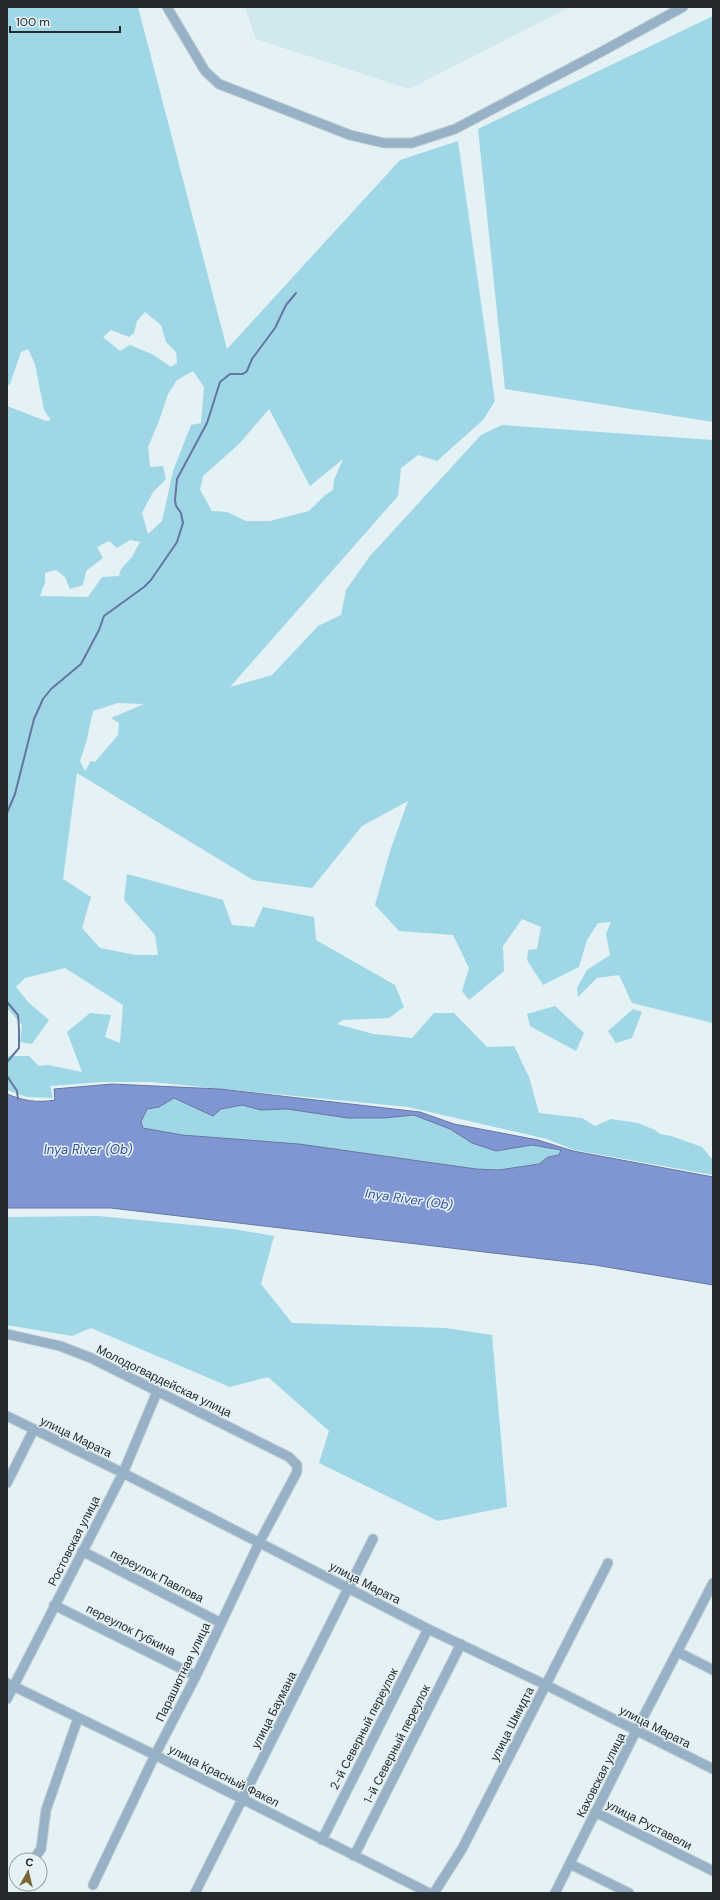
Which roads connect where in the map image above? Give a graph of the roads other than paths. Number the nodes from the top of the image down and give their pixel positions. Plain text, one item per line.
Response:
1 (167, 7) edge
2 (683, 7) edge
3 (7, 1334) edge
4 (157, 1392) junction
5 (7, 1416) edge
6 (34, 1430) junction
7 (297, 1472) joint
8 (123, 1473) junction
9 (7, 1483) edge
10 (374, 1539) dead end
11 (259, 1543) junction
12 (82, 1551) junction
13 (608, 1564) dead end
14 (713, 1583) edge
15 (348, 1588) junction
16 (54, 1605) junction
17 (221, 1623) junction
18 (428, 1629) junction
19 (461, 1644) junction
20 (678, 1652) junction
21 (713, 1670) edge
22 (196, 1676) junction
23 (10, 1685) edge
24 (546, 1685) junction
25 (7, 1699) edge
26 (78, 1718) junction
27 (636, 1731) junction
28 (155, 1755) junction
29 (713, 1769) edge
30 (242, 1799) junction
31 (595, 1812) junction
32 (322, 1840) junction
33 (39, 1852) edge
34 (354, 1856) junction
35 (570, 1864) junction
36 (713, 1871) edge
37 (93, 1885) dead end
38 (195, 1893) edge
39 (429, 1893) edge
40 (434, 1893) edge
41 (556, 1893) edge
42 (629, 1893) edge

1 - 2 street
3 - 4 street, Молодогвардейская улица
4 - 7 street, Молодогвардейская улица
4 - 8 street, Ростовская улица
5 - 6 street, улица Марата
6 - 8 street, улица Марата
6 - 9 street
7 - 11 street, Парашютная улица
8 - 11 street, улица Марата
8 - 12 street, Ростовская улица
10 - 15 street, улица Баумана
11 - 15 street, улица Марата
11 - 17 street, Парашютная улица
12 - 16 street, Ростовская улица
12 - 17 street, переулок Павлова
13 - 24 street, улица Шмидта
14 - 20 street, Каховская улица
15 - 18 street, улица Марата
15 - 30 street, улица Баумана
16 - 22 street, переулок Губкина
16 - 23 street, Ростовская улица
17 - 22 street, Парашютная улица
18 - 19 street, улица Марата
18 - 32 street, 2-й Северный переулок
19 - 24 street, улица Марата
19 - 34 street, 1-й Северный переулок
20 - 21 street
20 - 27 street, Каховская улица
22 - 28 street, Парашютная улица
23 - 25 street, Ростовская улица
23 - 26 street, улица Красный Факел
24 - 27 street, улица Марата
24 - 40 street, улица Шмидта
26 - 28 street, улица Красный Факел
26 - 33 street
27 - 29 street, улица Марата
27 - 31 street, Каховская улица
28 - 30 street, улица Красный Факел
28 - 37 street, Парашютная улица
30 - 32 street, улица Красный Факел
30 - 38 street, улица Баумана
31 - 35 street, Каховская улица
31 - 36 street, улица Руставели
32 - 34 street, улица Красный Факел
34 - 39 street, улица Красный Факел
35 - 41 street, Каховская улица
35 - 42 street

